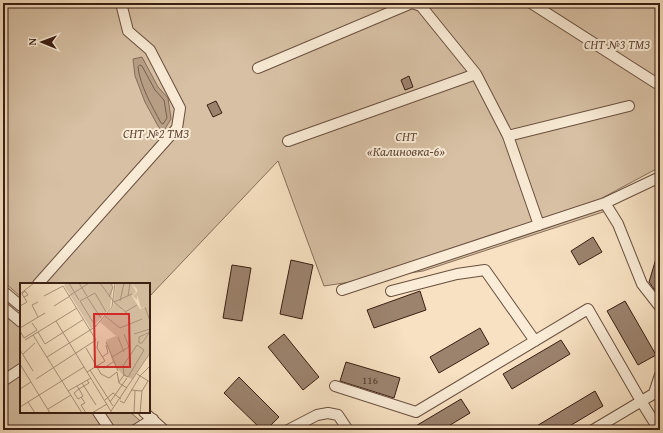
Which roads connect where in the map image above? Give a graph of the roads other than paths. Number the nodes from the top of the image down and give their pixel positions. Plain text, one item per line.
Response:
1 (121, 3) edge
2 (531, 3) edge
3 (258, 68) dead end
4 (476, 74) junction
5 (660, 83) edge
6 (629, 106) dead end
7 (508, 136) junction
8 (288, 141) dead end
9 (660, 177) edge
10 (605, 203) junction
11 (539, 225) junction
12 (39, 283) edge
13 (342, 290) dead end
14 (3, 291) edge
15 (391, 291) dead end
16 (20, 304) edge
17 (3, 307) edge
18 (660, 307) edge
19 (20, 321) edge
20 (535, 341) junction
21 (20, 370) edge
22 (660, 375) edge
23 (3, 381) edge
24 (335, 386) dead end
25 (657, 392) edge
26 (641, 401) junction
27 (99, 413) edge
28 (145, 413) edge
29 (153, 419) junction
30 (110, 430) edge
31 (135, 430) edge
32 (164, 430) edge
33 (288, 430) edge
34 (348, 430) edge
35 (593, 430) edge
36 (659, 430) edge

1 - 12 street
2 - 5 street
3 - 4 street
4 - 7 street
4 - 8 street
6 - 7 street
7 - 11 street
9 - 10 street
10 - 11 street
10 - 18 street
11 - 13 street
14 - 16 street
15 - 20 street
17 - 19 street
20 - 24 street
20 - 26 street
21 - 23 street
22 - 25 street
25 - 26 street
26 - 35 street
26 - 36 street
27 - 30 street
28 - 29 street
29 - 31 street
29 - 32 street
33 - 34 street

